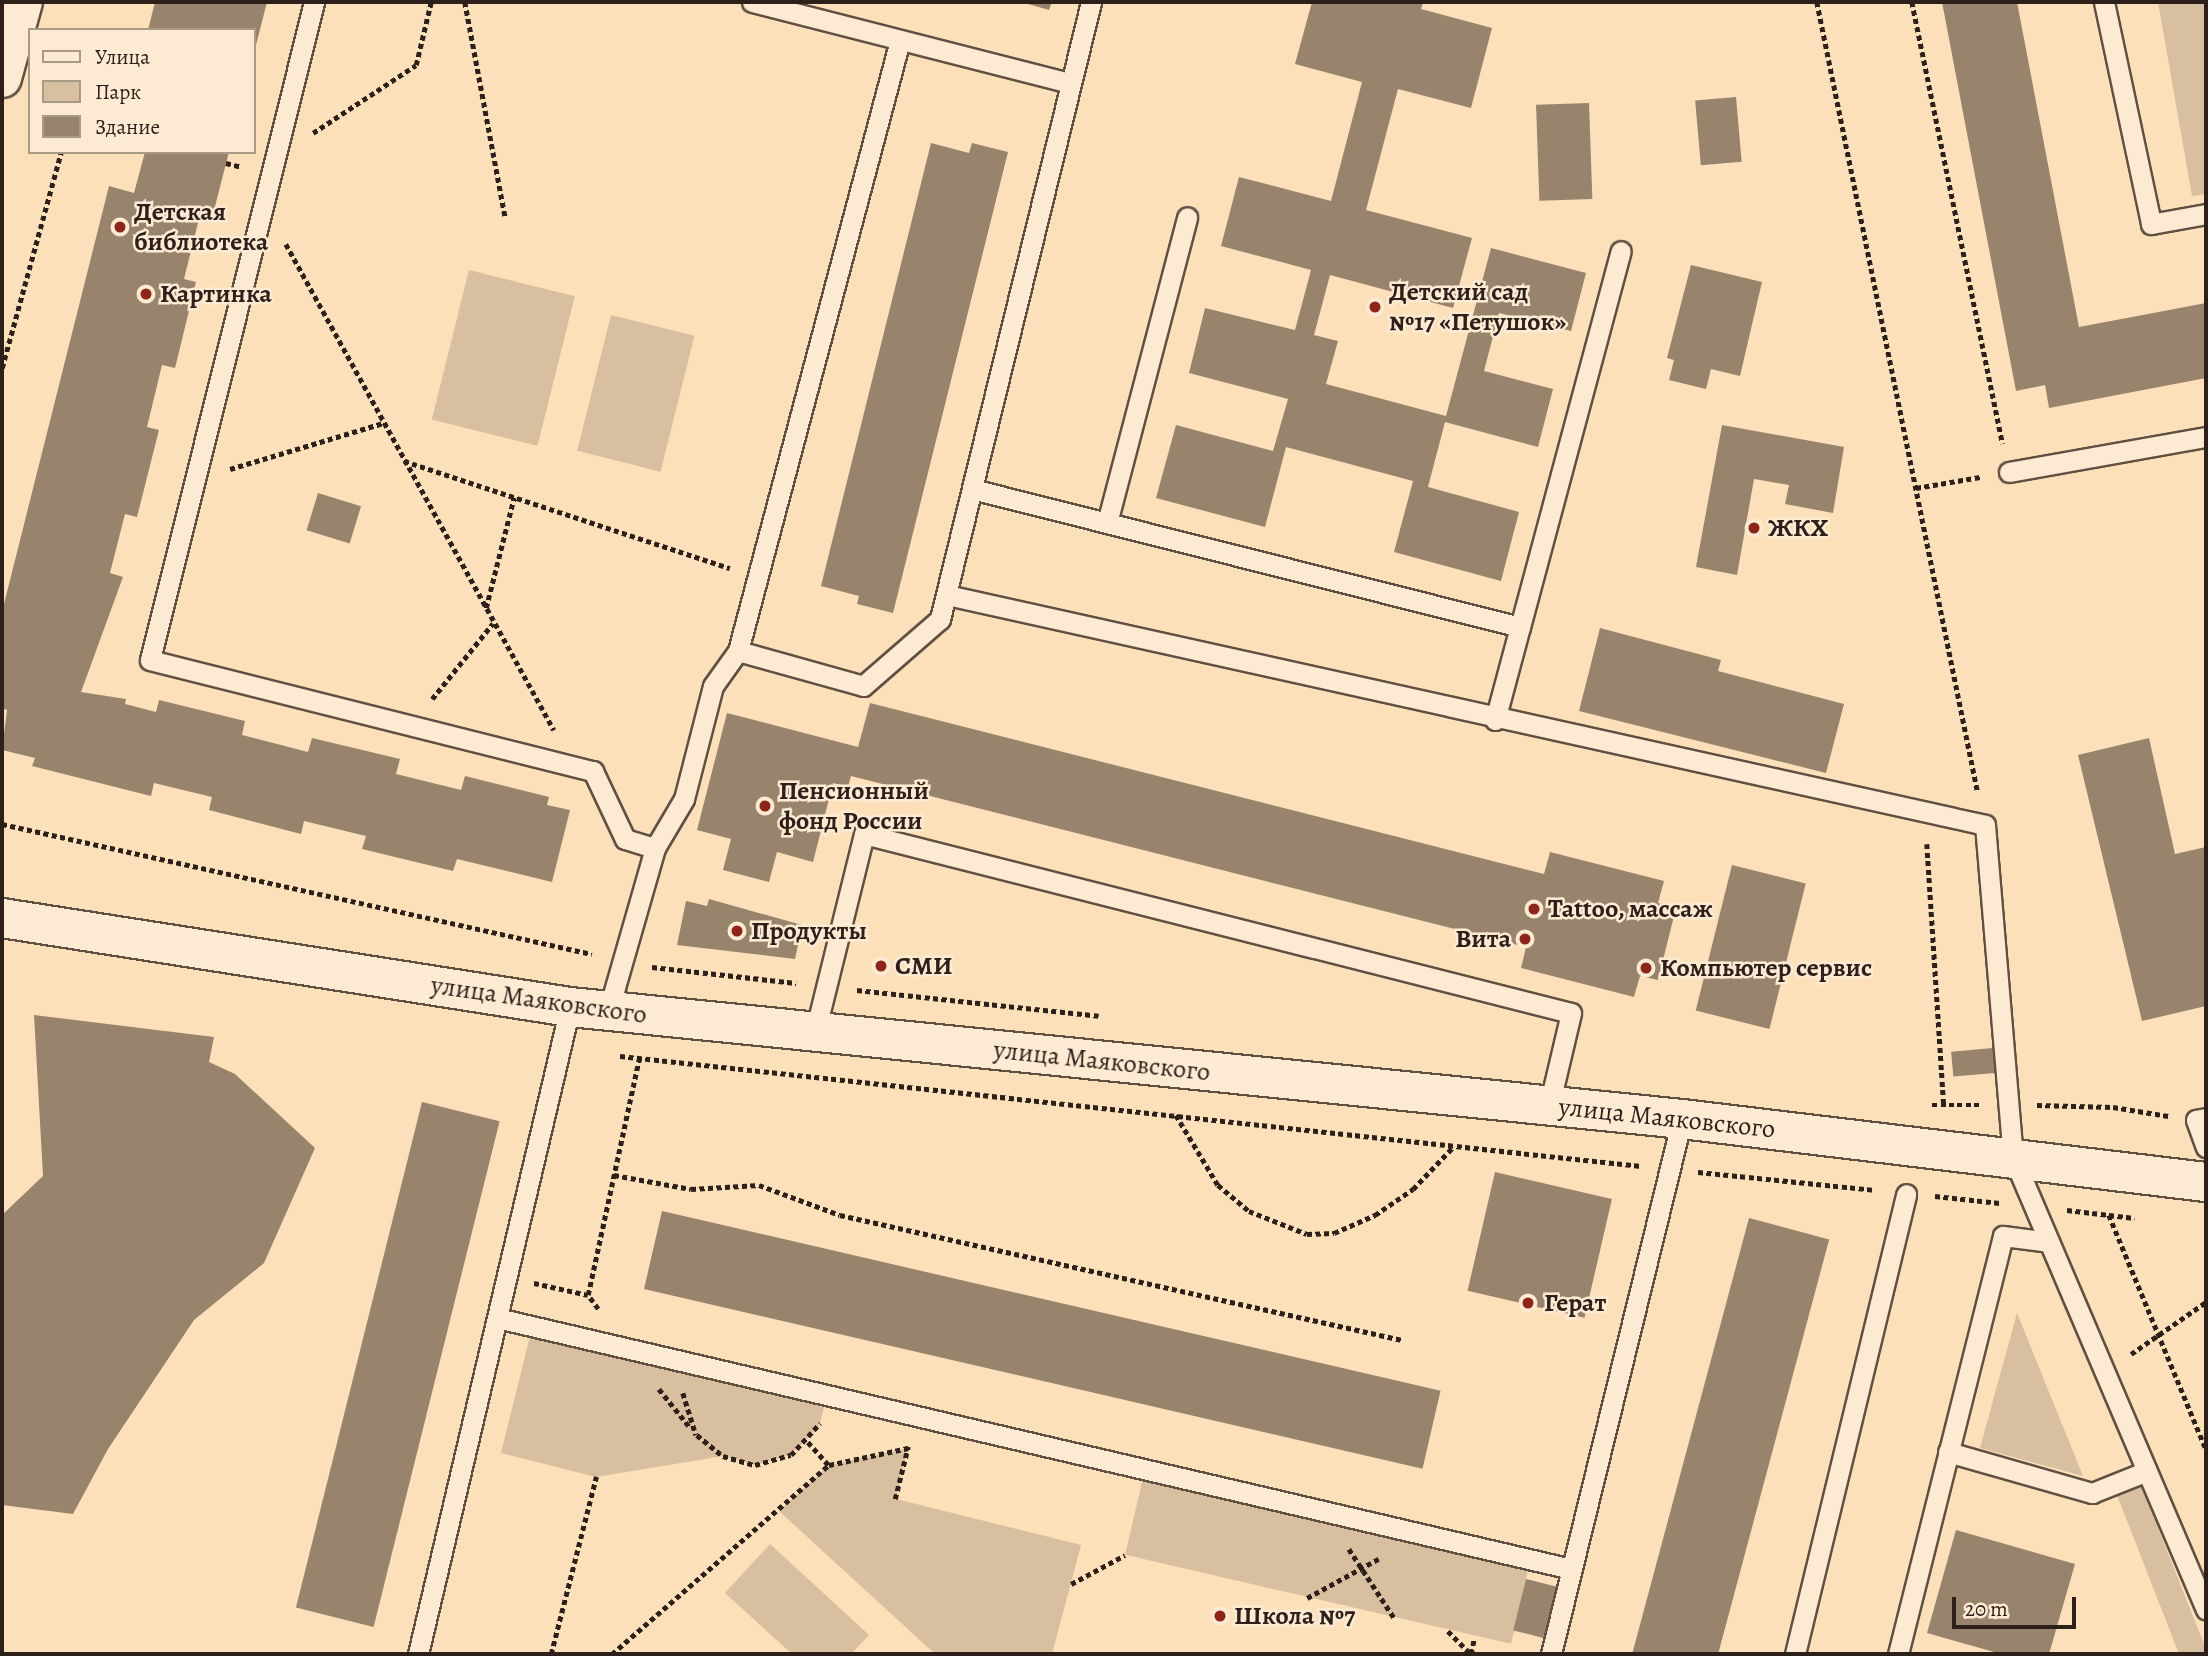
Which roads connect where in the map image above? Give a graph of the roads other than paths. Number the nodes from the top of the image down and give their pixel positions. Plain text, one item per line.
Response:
1 (23, 2) edge
2 (314, 2) edge
3 (752, 2) edge
4 (1091, 2) edge
5 (2104, 2) edge
6 (900, 40) junction
7 (2, 78) edge
8 (1069, 83) junction
9 (2206, 214) edge
10 (1187, 217) dead end
11 (1621, 251) dead end
12 (2206, 438) edge
13 (2009, 472) road end
14 (972, 489) junction
15 (1107, 523) junction
16 (947, 595) junction
17 (1520, 627) junction
18 (738, 651) junction
19 (1495, 720) junction
20 (655, 848) junction
21 (2, 918) edge
22 (570, 1007) junction
23 (608, 1012) junction
24 (815, 1032) junction
25 (1549, 1106) junction
26 (1682, 1119) junction
27 (2201, 1119) edge
28 (2206, 1147) edge
29 (2012, 1157) junction
30 (2206, 1182) edge
31 (1906, 1194) road end
32 (2049, 1242) junction
33 (497, 1318) junction
34 (1948, 1452) junction
35 (2147, 1471) junction
36 (1572, 1569) junction
37 (2206, 1610) edge
38 (418, 1654) edge
39 (1551, 1654) edge
40 (1795, 1654) edge
41 (1898, 1654) edge

1 - 7 street
2 - 20 lane
3 - 6 lane
4 - 8 lane
5 - 9 lane
6 - 8 lane
6 - 18 lane
8 - 14 lane
10 - 15 lane
11 - 17 lane
12 - 13 lane
14 - 15 lane
14 - 16 lane
15 - 17 lane
16 - 18 lane
16 - 19 lane
17 - 19 lane
18 - 20 lane
19 - 29 lane
20 - 23 lane
21 - 22 street, улица Маяковского
22 - 23 street, улица Маяковского
22 - 33 lane
23 - 24 street, улица Маяковского
24 - 25 street, улица Маяковского
24 - 25 lane
25 - 26 street, улица Маяковского
26 - 29 street, улица Маяковского
26 - 36 lane
27 - 28 lane
29 - 30 street, улица Маяковского
29 - 32 lane
31 - 40 lane
32 - 34 lane
32 - 35 lane
33 - 36 lane
33 - 38 lane
34 - 35 lane
34 - 41 lane
35 - 37 lane
36 - 39 lane

